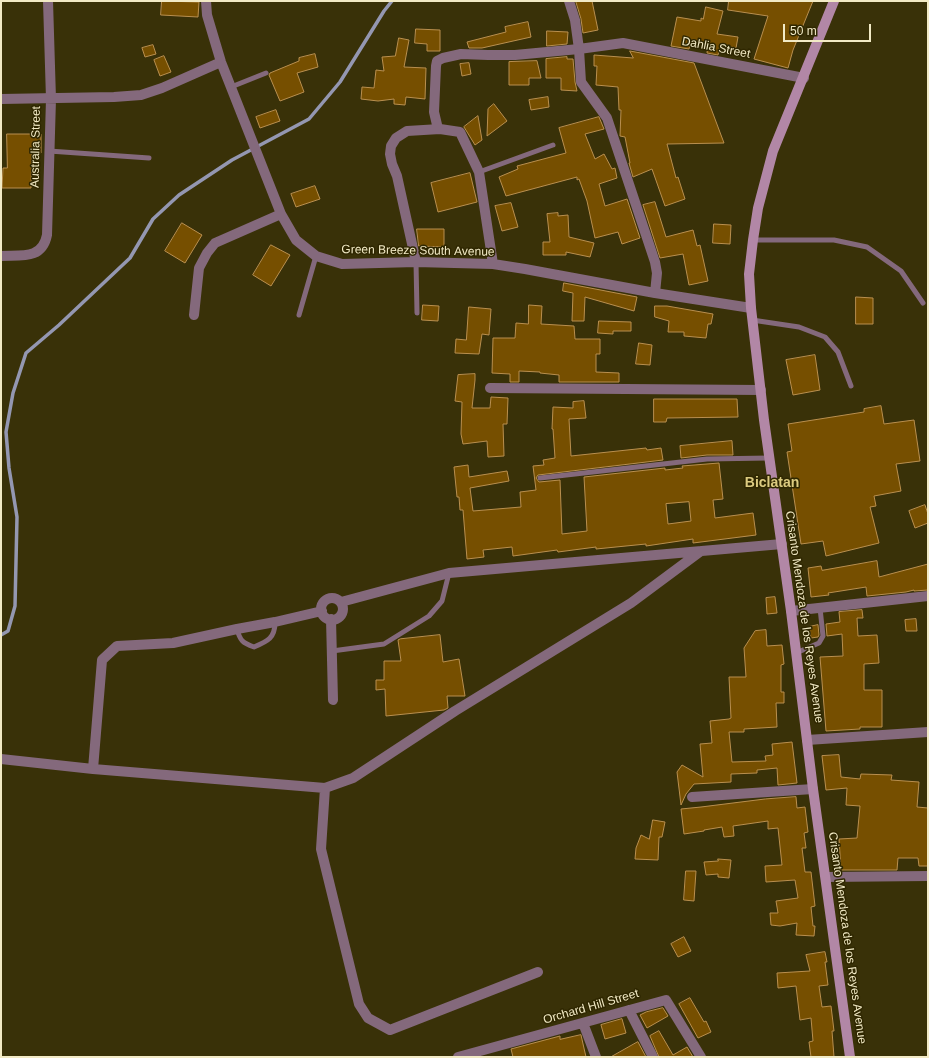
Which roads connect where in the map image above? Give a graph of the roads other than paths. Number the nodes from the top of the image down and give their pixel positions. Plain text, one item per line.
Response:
1 (48, 1) edge
2 (206, 1) edge
3 (569, 1) edge
4 (834, 1) edge
5 (579, 49) junction
6 (221, 62) junction
7 (266, 73) dead end
8 (804, 78) junction
9 (231, 87) junction
10 (1, 99) edge
11 (51, 99) junction
12 (438, 129) junction
13 (553, 145) dead end
14 (49, 151) junction
15 (149, 158) dead end
16 (479, 172) junction
17 (281, 214) junction
18 (753, 240) junction
19 (1, 256) edge
20 (316, 256) junction
21 (416, 262) junction
22 (493, 264) junction
23 (655, 293) junction
24 (923, 303) dead end
25 (751, 308) junction
26 (417, 313) dead end
27 (194, 314) dead end
28 (299, 315) dead end
29 (752, 320) junction
30 (851, 386) dead end
31 (490, 388) dead end
32 (761, 390) junction
33 (769, 458) junction
34 (540, 478) dead end
35 (782, 544) junction
36 (701, 551) junction
37 (449, 574) junction
38 (928, 596) edge
39 (341, 602) junction
40 (820, 608) junction
41 (322, 611) junction
42 (791, 611) junction
43 (331, 620) junction
44 (275, 622) junction
45 (237, 629) junction
46 (332, 651) junction
47 (796, 653) junction
48 (333, 700) dead end
49 (928, 732) edge
50 (807, 740) junction
51 (1, 759) edge
52 (93, 769) junction
53 (325, 788) junction
54 (813, 789) junction
55 (692, 797) dead end
56 (928, 876) edge
57 (826, 877) junction
58 (538, 972) dead end
59 (629, 1010) junction
60 (583, 1023) junction
61 (458, 1057) edge
62 (596, 1057) edge
63 (652, 1057) edge
64 (701, 1057) edge
65 (850, 1057) edge

1 - 11 street, Australia Street
2 - 6 street, Green Breeze South Avenue
3 - 5 street
4 - 8 main road, Crisanto Mendoza de los Reyes Avenue
5 - 8 street, Dahlia Street
5 - 12 street, Dahlia Street
5 - 23 street
6 - 9 street, Green Breeze South Avenue
6 - 11 street
7 - 9 lane
8 - 18 main road, Crisanto Mendoza de los Reyes Avenue
9 - 17 street, Green Breeze South Avenue
10 - 11 street
11 - 14 street, Australia Street
12 - 16 street
12 - 21 street
13 - 16 lane
14 - 15 lane
14 - 19 street, Australia Street
16 - 22 street
17 - 20 street, Green Breeze South Avenue
17 - 27 street
18 - 24 lane
18 - 25 main road, Crisanto Mendoza de los Reyes Avenue
20 - 21 street, Green Breeze South Avenue
20 - 28 lane
21 - 22 street, Green Breeze South Avenue
21 - 26 lane
22 - 23 street, Green Breeze South Avenue
23 - 25 street, Green Breeze South Avenue
25 - 29 main road, Crisanto Mendoza de los Reyes Avenue
29 - 30 lane
29 - 32 main road, Crisanto Mendoza de los Reyes Avenue
31 - 32 street
32 - 33 main road, Crisanto Mendoza de los Reyes Avenue
33 - 34 lane
33 - 35 main road, Crisanto Mendoza de los Reyes Avenue
35 - 36 street
35 - 42 main road, Crisanto Mendoza de los Reyes Avenue
36 - 37 street
36 - 53 street
37 - 39 street
37 - 46 lane
38 - 40 street
39 - 41 street
39 - 43 street
40 - 42 street
40 - 47 lane
41 - 43 street
41 - 44 street
42 - 47 main road, Crisanto Mendoza de los Reyes Avenue
43 - 46 street
44 - 45 street
44 - 45 lane
45 - 52 street
46 - 48 street
47 - 50 main road, Crisanto Mendoza de los Reyes Avenue
49 - 50 street
50 - 54 main road, Crisanto Mendoza de los Reyes Avenue
51 - 52 street
52 - 53 street
53 - 58 street
54 - 55 street
54 - 57 main road, Crisanto Mendoza de los Reyes Avenue
56 - 57 street
57 - 65 main road, Crisanto Mendoza de los Reyes Avenue
59 - 60 street, Orchard Hill Street
59 - 63 street
59 - 64 street, Orchard Hill Street
60 - 61 street, Orchard Hill Street
60 - 62 street

